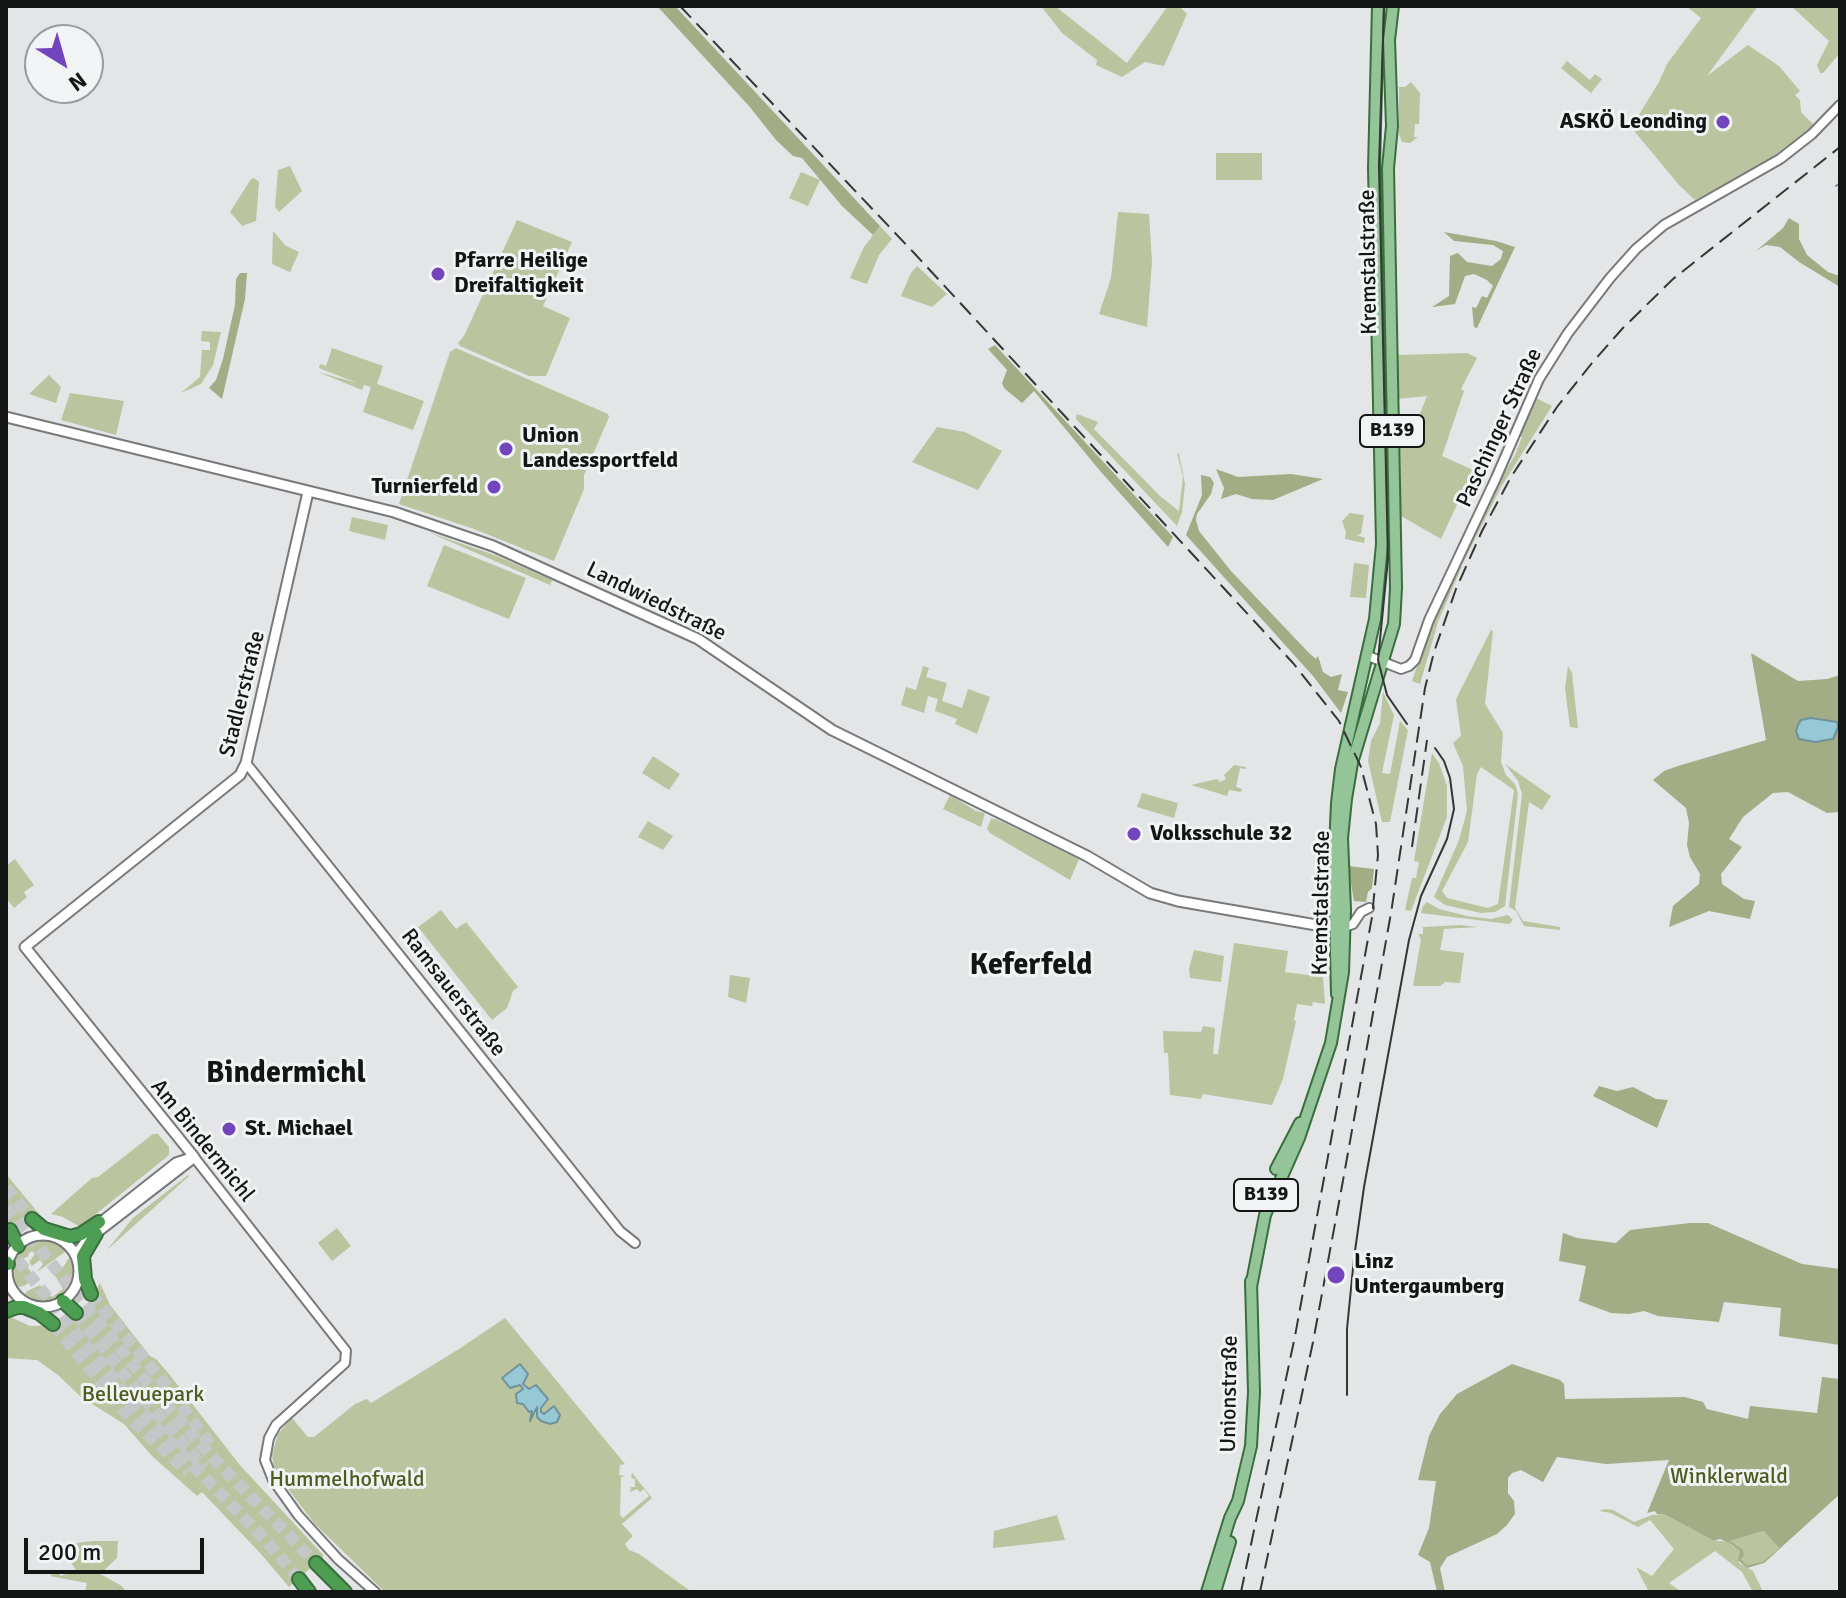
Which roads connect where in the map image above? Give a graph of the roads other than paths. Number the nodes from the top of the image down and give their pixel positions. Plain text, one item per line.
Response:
1 (1378, 6) edge
2 (1393, 6) edge
3 (1840, 105) edge
4 (6, 417) edge
5 (308, 492) junction
6 (1368, 656) junction
7 (1383, 662) junction
8 (246, 763) junction
9 (1369, 908) dead end
10 (1340, 926) junction
11 (25, 947) joint
12 (1338, 1000) joint
13 (177, 1137) junction
14 (194, 1157) junction
15 (169, 1168) junction
16 (98, 1228) junction
17 (10, 1230) dead end
18 (43, 1235) junction
19 (65, 1242) junction
20 (635, 1243) dead end
21 (18, 1246) junction
22 (76, 1255) junction
23 (7, 1263) edge
24 (78, 1281) junction
25 (8, 1288) edge
26 (22, 1301) junction
27 (63, 1301) junction
28 (37, 1307) junction
29 (6, 1308) edge
30 (76, 1313) tunnel mouth
31 (1238, 1501) junction
32 (316, 1563) tunnel mouth
33 (299, 1579) tunnel mouth
34 (309, 1592) edge
35 (345, 1592) edge
36 (375, 1592) edge
37 (1207, 1592) edge
38 (1215, 1592) edge

1 - 6 main road, Kremstalstraße / B139
2 - 7 main road, Kremstalstraße / B139
3 - 7 street, Paschinger Straße
4 - 5 main road, Landwiedstraße
5 - 8 main road, Stadlerstraße
5 - 10 main road, Landwiedstraße
6 - 7 street
6 - 10 main road, Kremstalstraße / B139
7 - 10 main road, Kremstalstraße / B139
8 - 11 main road, Stadlerstraße
8 - 20 street, Ramsauerstraße
9 - 10 street
10 - 12 main road, Kremstalstraße / B139
11 - 13 main road, Am Bindermichl
12 - 31 main road, Unionstraße / B139
13 - 14 main road, Am Bindermichl
13 - 15 main road
14 - 15 main road
14 - 16 main road
14 - 36 street, Am Bindermichl
15 - 16 main road
16 - 18 highway
16 - 19 main road
16 - 22 main road
16 - 24 highway
17 - 21 highway
18 - 19 main road
18 - 21 main road
19 - 22 main road
21 - 23 main road
22 - 24 main road
23 - 25 main road
24 - 27 main road
25 - 26 main road
26 - 28 main road
26 - 29 main road
27 - 28 main road
27 - 30 highway
28 - 29 highway
31 - 37 main road, Unionstraße / B139
31 - 38 main road, Unionstraße / B139
32 - 35 highway
33 - 34 highway

